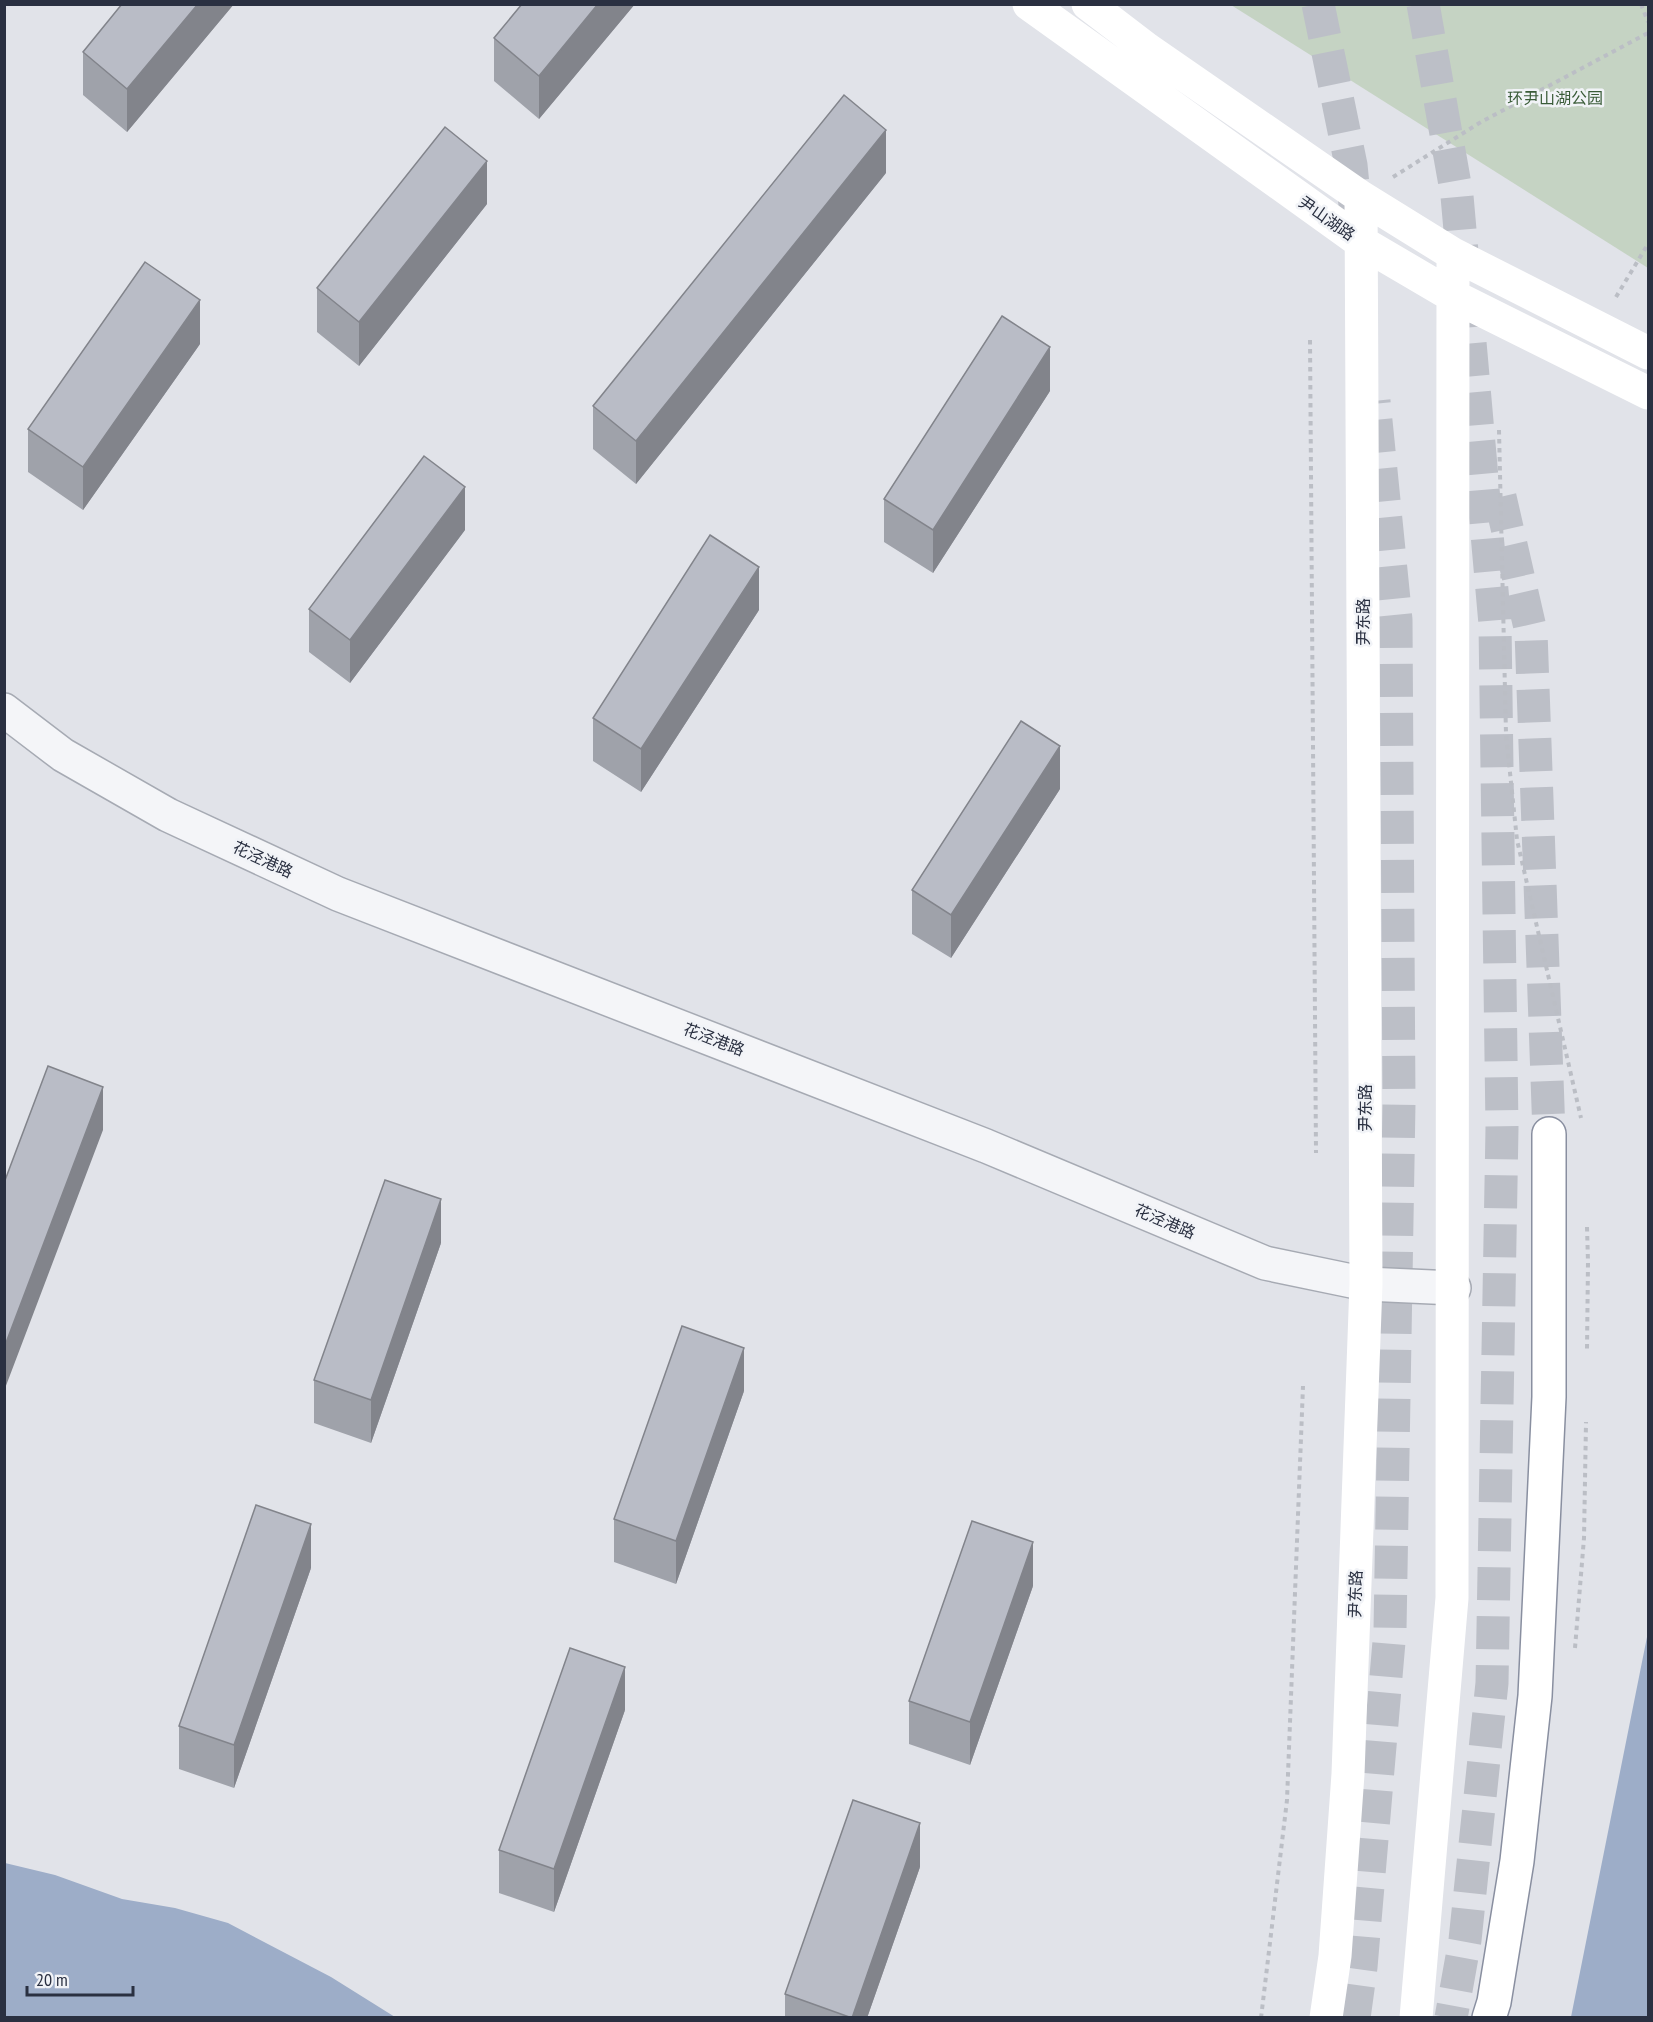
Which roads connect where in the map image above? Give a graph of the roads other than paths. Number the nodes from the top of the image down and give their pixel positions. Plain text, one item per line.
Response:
1 (1029, 4) edge
2 (1088, 4) edge
3 (1361, 197) junction
4 (1361, 242) junction
5 (1453, 254) junction
6 (1453, 296) junction
7 (1648, 353) edge
8 (1648, 393) edge
9 (4, 710) edge
10 (1549, 1134) tunnel mouth
11 (1366, 1284) junction
12 (1454, 1288) junction
13 (1326, 2018) edge
14 (1416, 2018) edge
15 (1489, 2018) edge

1 - 4 main road, 尹山湖路
2 - 3 main road
3 - 4 main road, 尹东路
3 - 5 main road
4 - 6 main road, 尹山湖路
4 - 11 main road, 尹东路
5 - 6 main road
5 - 7 main road
6 - 8 main road, 尹山湖路
6 - 12 main road
9 - 11 street, 花泾港路
10 - 15 main road
11 - 12 street, 花泾港路
11 - 13 main road, 尹东路
12 - 14 main road

